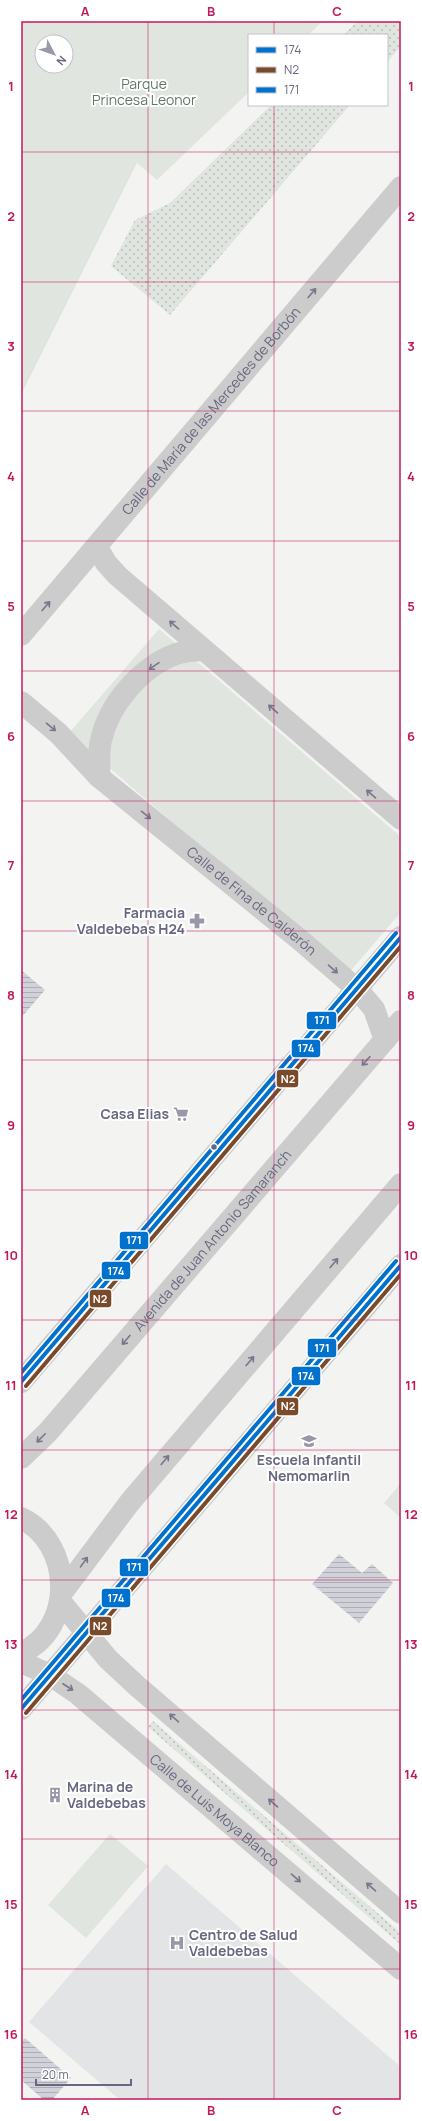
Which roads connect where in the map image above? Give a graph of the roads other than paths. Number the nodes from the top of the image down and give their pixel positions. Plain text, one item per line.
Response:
1 (401, 187) edge
2 (97, 547) junction
3 (21, 635) edge
4 (203, 650) junction
5 (21, 702) edge
6 (99, 777) junction
7 (401, 819) edge
8 (401, 937) edge
9 (358, 990) junction
10 (401, 1021) edge
11 (385, 1040) junction
12 (401, 1184) edge
13 (401, 1265) edge
14 (21, 1382) edge
15 (21, 1458) edge
16 (21, 1518) edge
17 (61, 1597) junction
18 (86, 1632) junction
19 (21, 1653) edge
20 (21, 1662) edge
21 (50, 1675) junction
22 (21, 1709) edge
23 (401, 1912) edge
24 (401, 1968) edge

2 -> 1 street, Calle de María de las Mercedes de Borbón
3 -> 2 street, Calle de María de las Mercedes de Borbón
4 -> 2 street
4 -> 6 street
7 -> 4 street
5 -> 6 street, Calle de Fina de Calderón
6 -> 9 street, Calle de Fina de Calderón
8 - 9 street
9 - 11 street, Calle de Fina de Calderón
9 - 14 street
10 - 11 street, Avenida de Juan Antonio Samaranch
11 -> 15 street, Avenida de Juan Antonio Samaranch
17 -> 12 street
13 - 18 street
16 - 17 street
17 - 18 street
17 - 19 street
18 - 21 street
23 -> 18 street
20 - 21 street, Calle de Luis Moya Blanco
21 - 22 street
21 -> 24 street, Calle de Luis Moya Blanco

